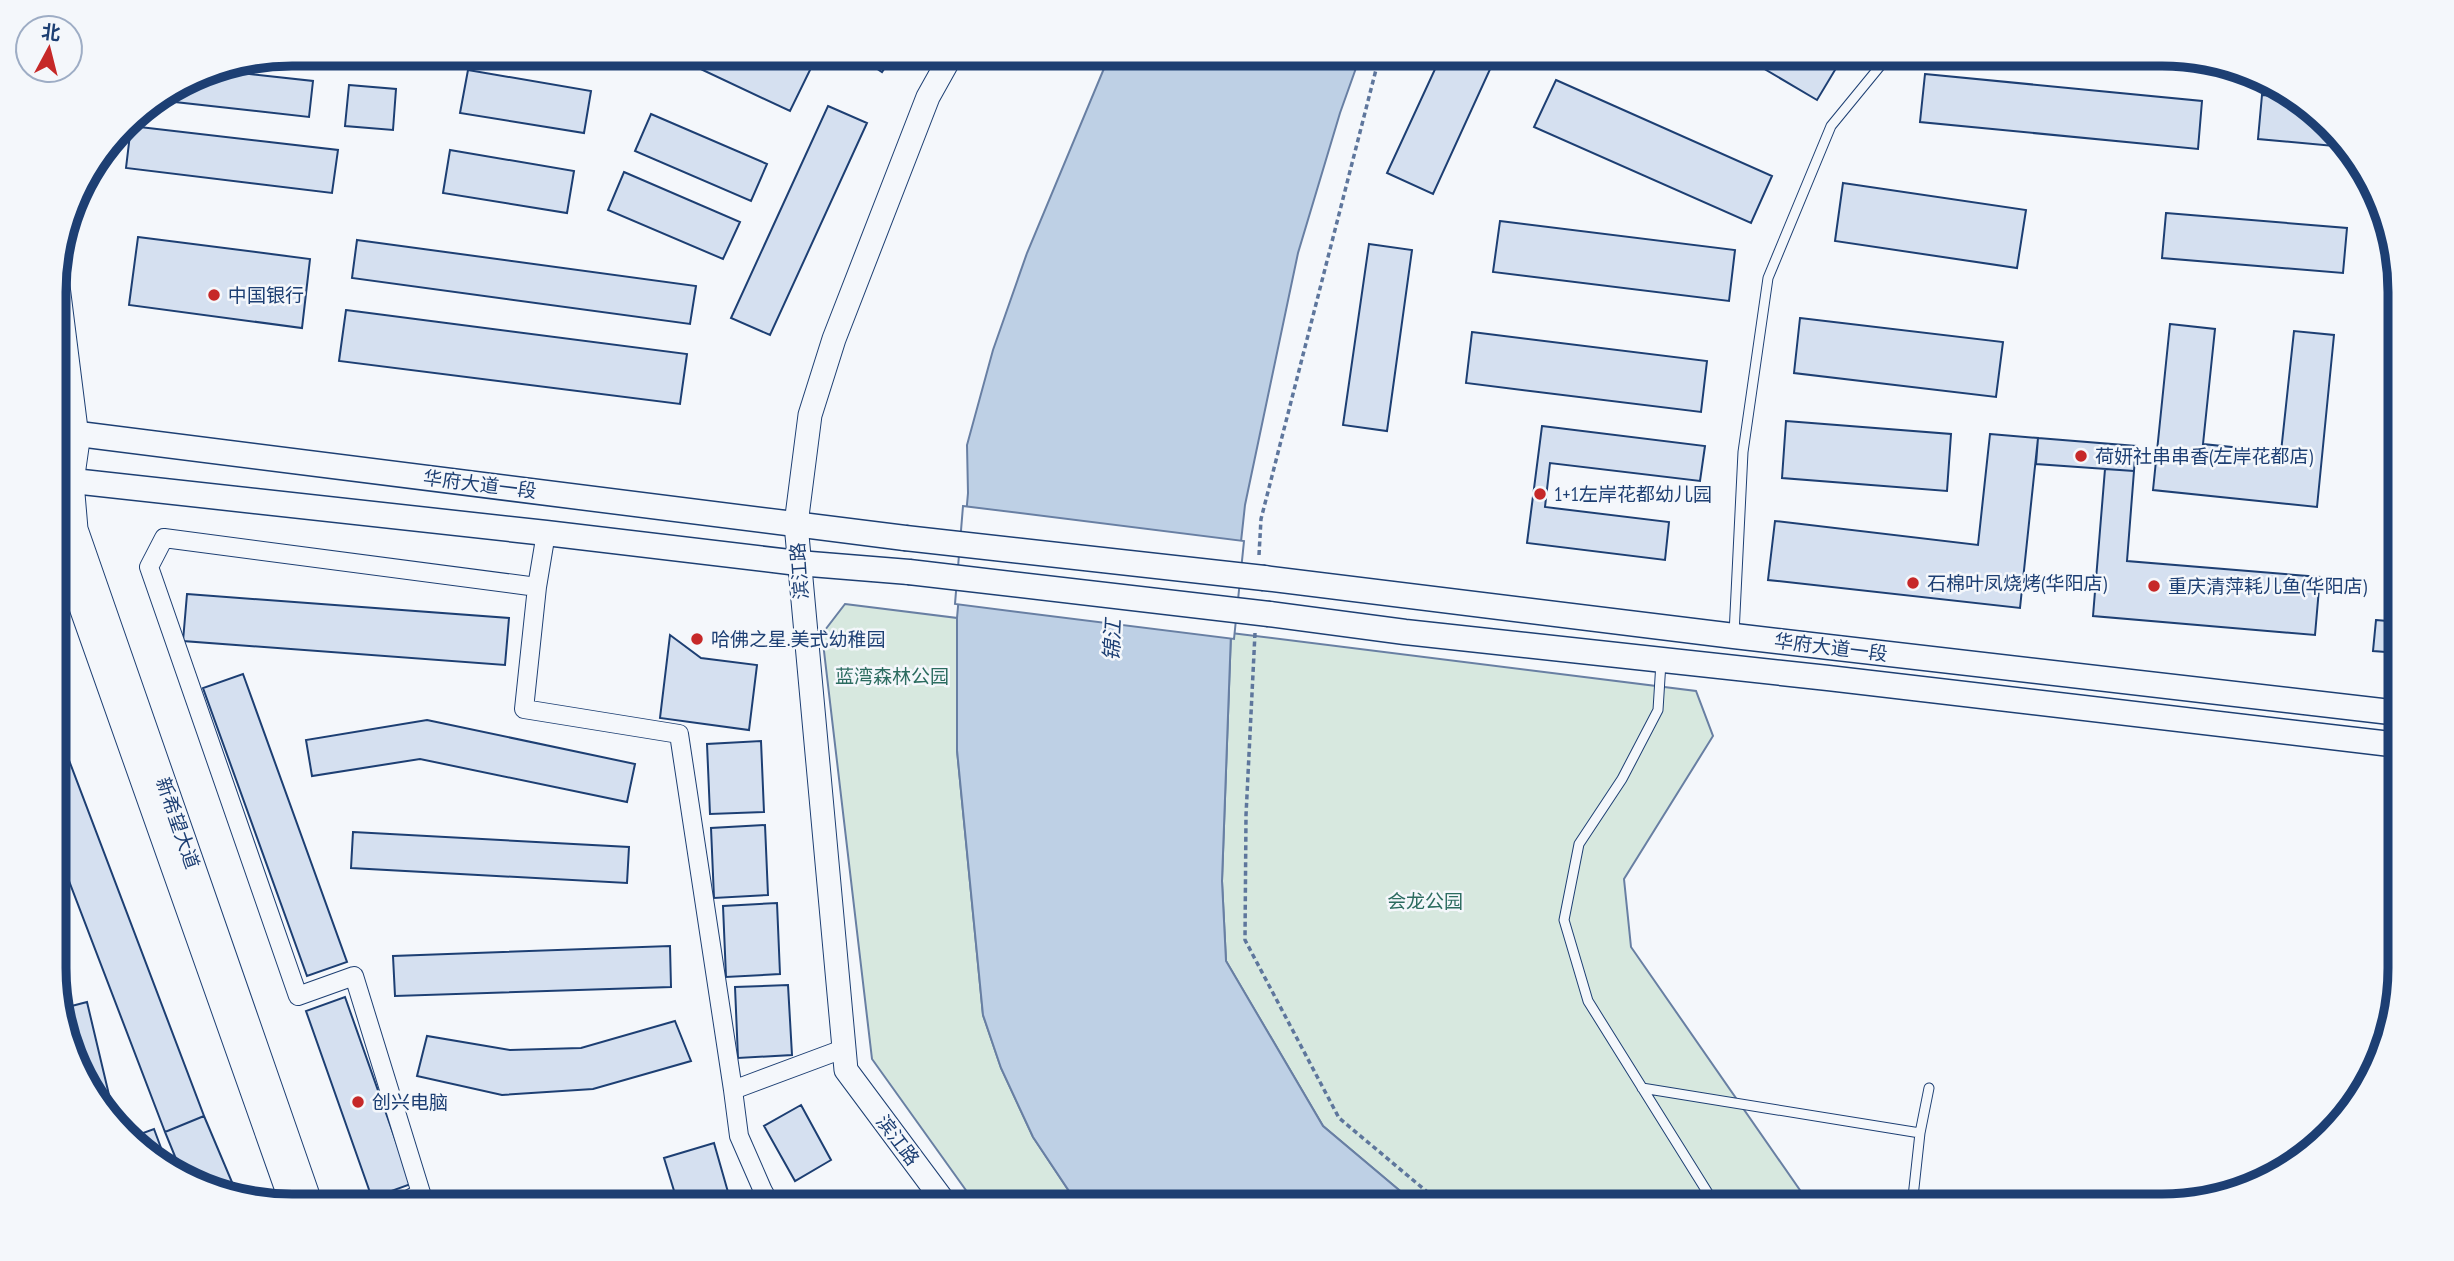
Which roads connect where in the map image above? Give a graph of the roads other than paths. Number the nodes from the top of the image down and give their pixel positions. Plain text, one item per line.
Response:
1 (1880, 66) edge
2 (945, 67) edge
3 (67, 435) edge
4 (67, 480) edge
5 (67, 491) edge
6 (796, 524) junction
7 (546, 533) junction
8 (798, 563) junction
9 (67, 567) edge
10 (537, 587) junction
11 (1734, 636) junction
12 (1661, 660) junction
13 (2388, 712) edge
14 (2388, 744) edge
15 (843, 1049) junction
16 (1642, 1088) junction
17 (1929, 1088) dead end
18 (733, 1090) junction
19 (1920, 1133) junction
20 (288, 1194) edge
21 (307, 1194) edge
22 (422, 1194) edge
23 (765, 1194) edge
24 (938, 1194) edge
25 (1708, 1194) edge
26 (1913, 1194) edge

1 - 11 lane
2 - 6 street, 滨江路
3 - 6 main road, 华府大道一段
4 - 7 main road
5 - 21 street, 新希望大道
6 - 8 street, 滨江路
6 - 11 main road, 华府大道一段, bridge
7 - 8 main road
7 - 10 street
8 - 12 main road, bridge
8 - 15 street, 滨江路
9 - 20 street
10 - 18 street
10 - 22 street
11 - 13 main road, 华府大道一段
12 - 14 main road
12 - 16 lane
15 - 18 street
15 - 24 street, 滨江路
16 - 19 lane
16 - 25 lane
17 - 19 lane
18 - 23 street
19 - 26 lane

